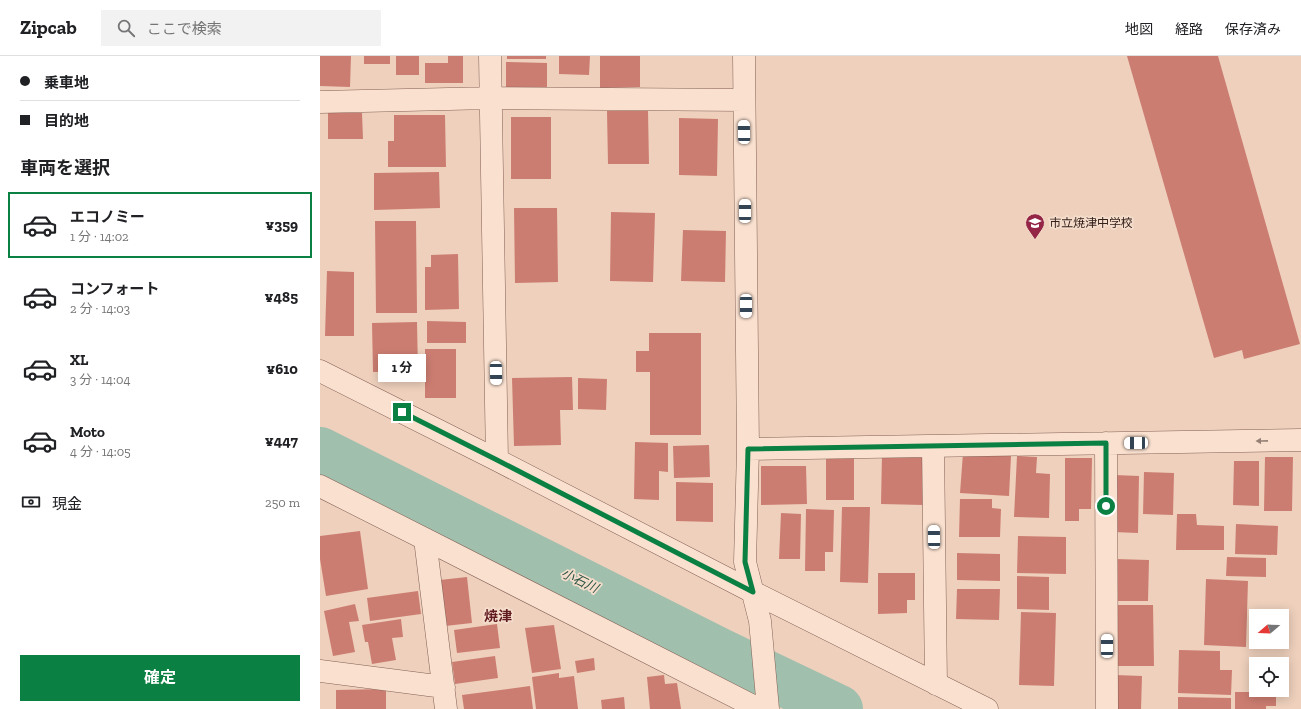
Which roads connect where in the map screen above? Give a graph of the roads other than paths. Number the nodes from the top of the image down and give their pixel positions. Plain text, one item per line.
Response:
1 (490, 56) edge
2 (744, 56) edge
3 (491, 98) junction
4 (744, 100) junction
5 (320, 102) edge
6 (320, 372) edge
7 (1301, 440) edge
8 (1106, 443) junction
9 (933, 446) junction
10 (748, 449) junction
11 (497, 460) junction
12 (320, 486) edge
13 (425, 539) junction
14 (753, 592) junction
15 (320, 671) edge
16 (936, 684) junction
17 (444, 687) junction
18 (765, 707) edge
19 (446, 709) edge
20 (987, 709) edge
21 (1107, 709) edge

1 - 3 street
2 - 4 street
3 - 4 street
3 - 5 street
3 - 11 street
4 - 10 street
6 - 11 street
7 -> 8 street
8 - 9 street
8 - 21 street
9 - 10 street
9 - 16 street
10 - 14 street
11 - 14 street
12 - 13 street
13 - 17 street
13 - 18 street
14 - 16 street
14 - 18 street
15 - 17 street
16 - 20 street
17 - 19 street

